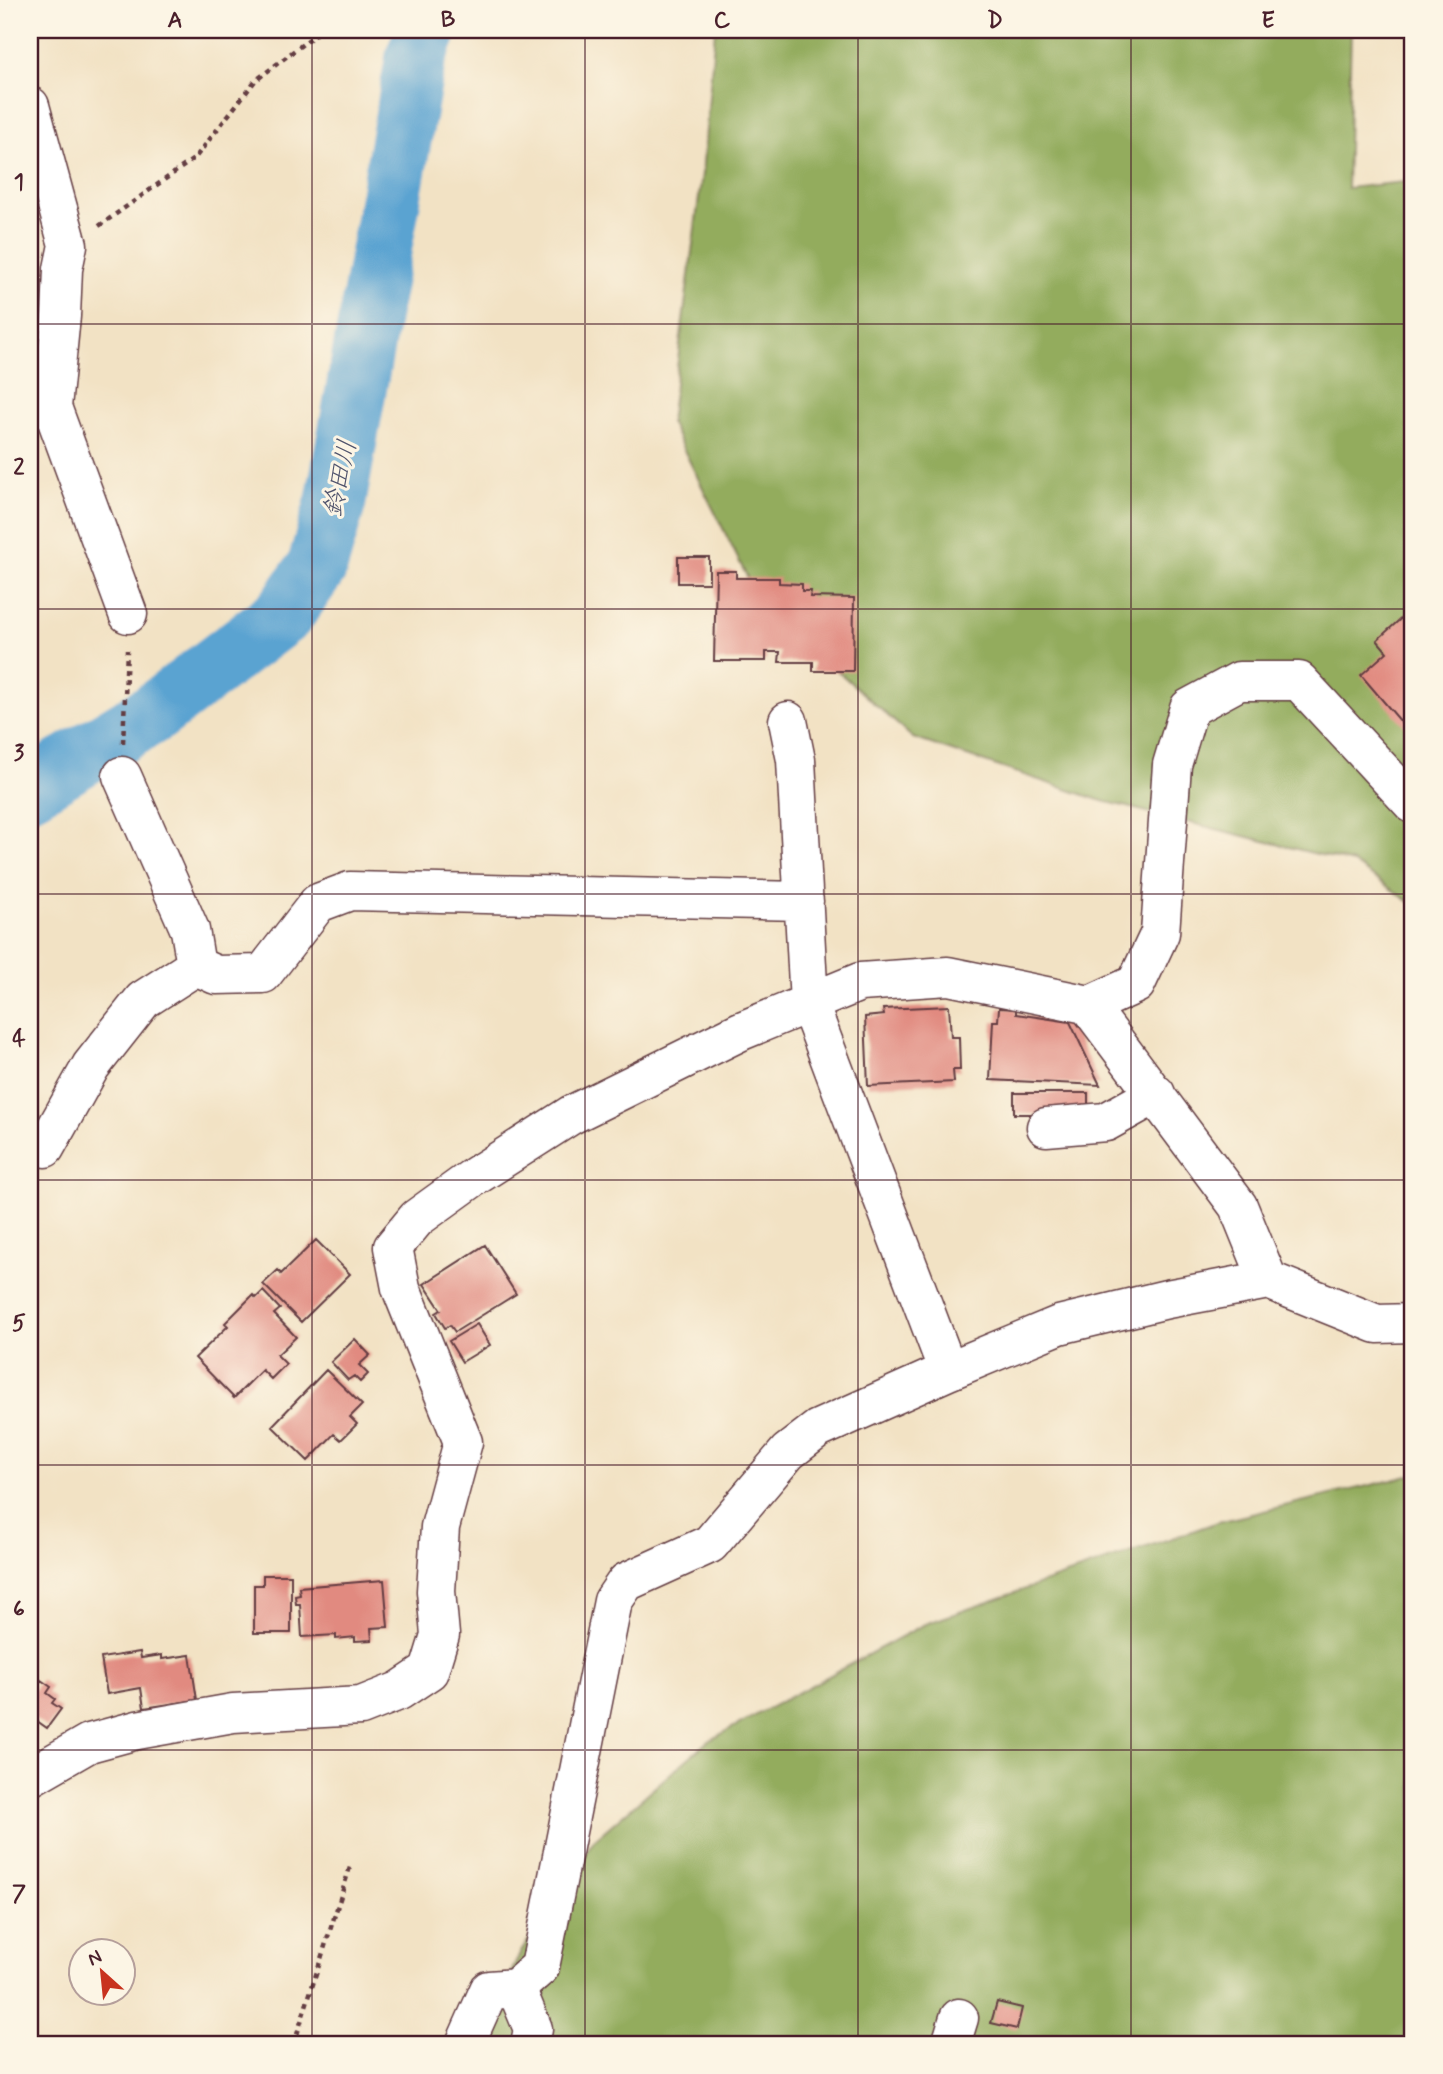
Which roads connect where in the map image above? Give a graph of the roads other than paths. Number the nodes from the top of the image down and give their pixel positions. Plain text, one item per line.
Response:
1 (30, 106) edge
2 (128, 614) road end
3 (788, 721) dead end
4 (122, 776) road end
5 (1413, 804) edge
6 (804, 901) junction
7 (196, 966) junction
8 (809, 1004) junction
9 (1088, 1005) junction
10 (1156, 1094) junction
11 (1046, 1127) dead end
12 (45, 1148) dead end
13 (1268, 1280) junction
14 (1413, 1323) edge
15 (948, 1371) junction
16 (30, 1777) edge
17 (516, 1987) junction
18 (465, 2044) edge
19 (530, 2044) edge

1 - 2 street
3 - 6 street
4 - 7 street
5 - 9 street
6 - 7 street
6 - 8 street
7 - 12 street
8 - 9 street
8 - 15 street
8 - 16 street
9 - 10 street
10 - 11 street
10 - 13 street
13 - 14 street
13 - 15 street
15 - 17 street
17 - 18 street
17 - 19 street

